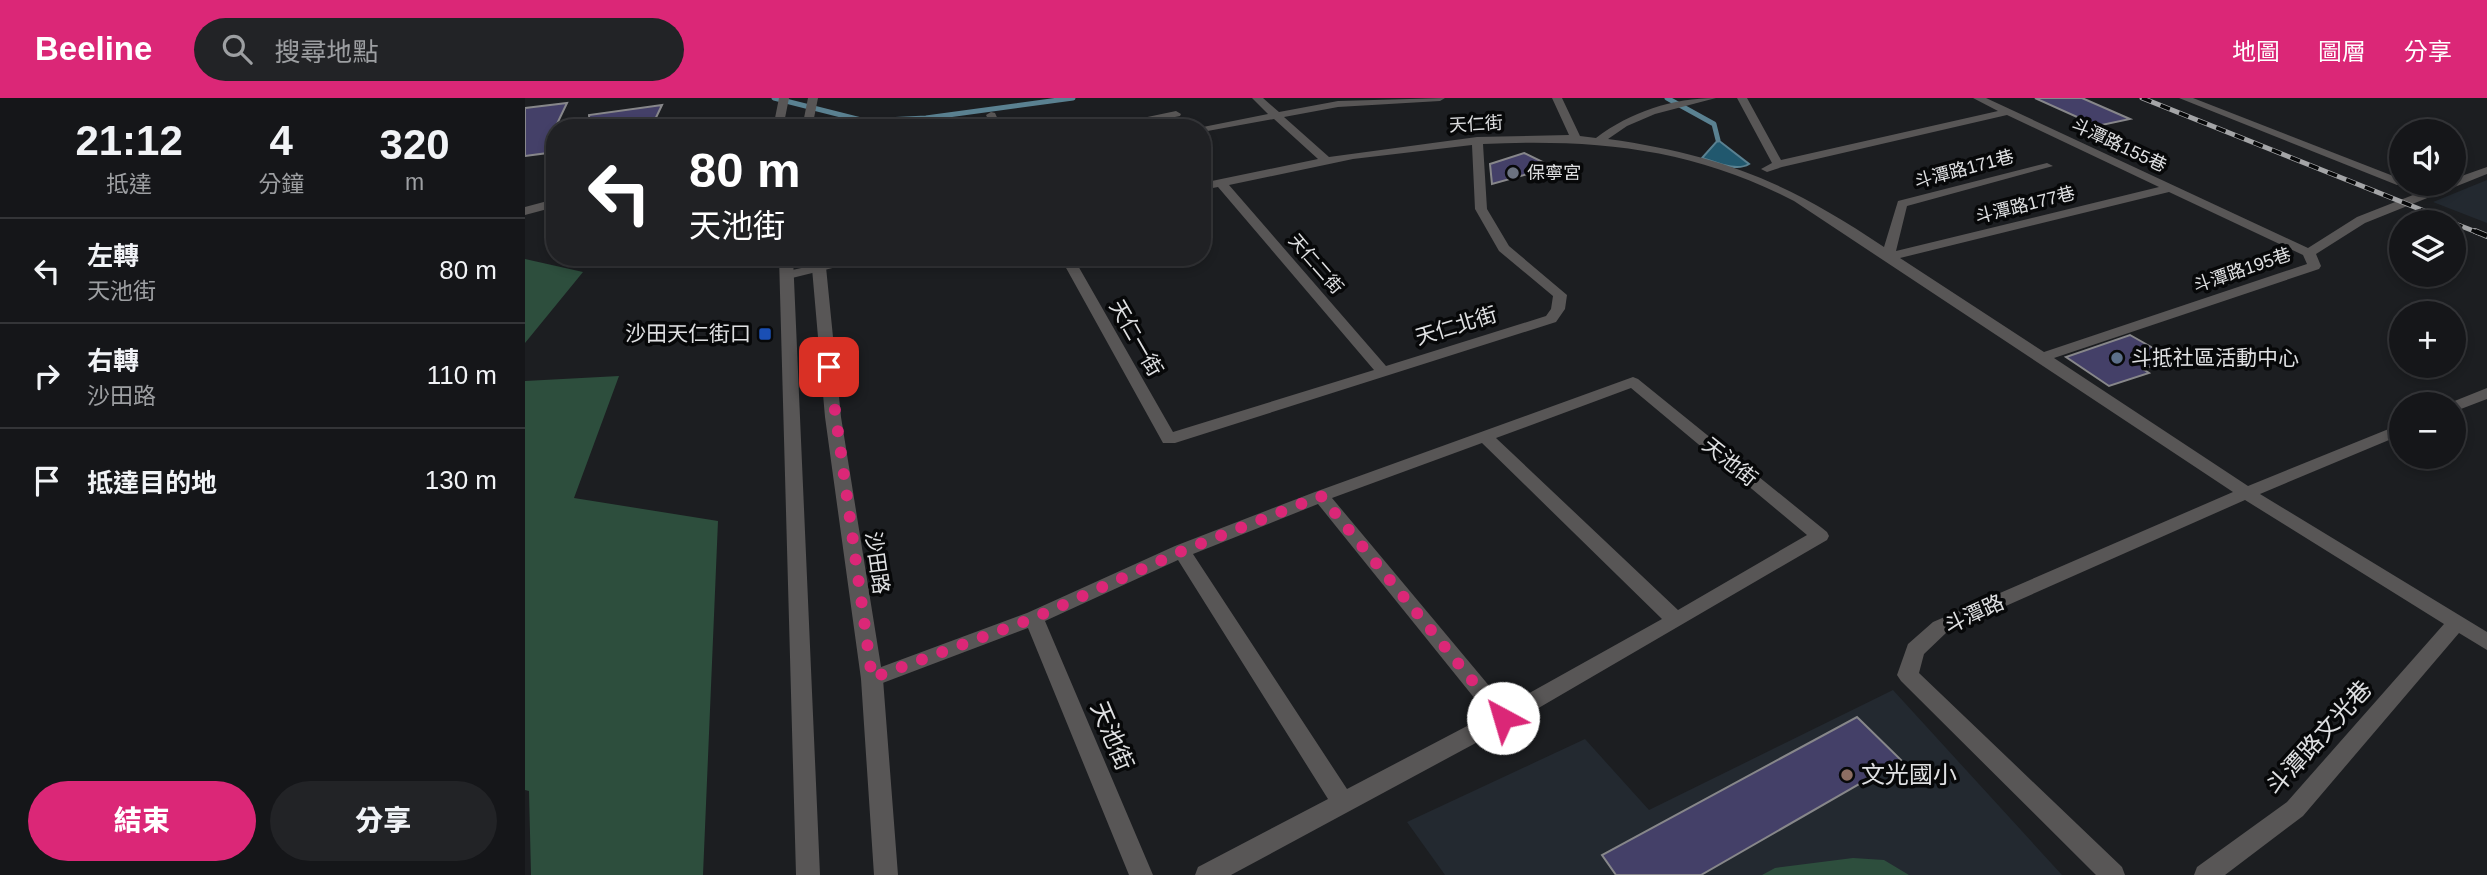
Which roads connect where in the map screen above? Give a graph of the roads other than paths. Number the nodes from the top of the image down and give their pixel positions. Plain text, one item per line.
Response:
1 (1257, 98) edge
2 (1440, 98) edge
3 (1557, 98) edge
4 (1711, 98) edge
5 (1742, 98) edge
6 (1978, 98) edge
7 (2184, 98) edge
8 (2008, 112) junction
9 (1176, 114) dead end
10 (1276, 114) junction
11 (991, 115) dead end
12 (993, 119) edge
13 (1149, 119) edge
14 (1211, 127) edge
15 (1576, 139) junction
16 (1477, 140) junction
17 (1597, 142) junction
18 (1325, 159) junction
19 (1778, 164) junction
20 (2047, 166) dead end
21 (2487, 170) edge
22 (1751, 176) junction
23 (2389, 178) edge
24 (2466, 178) edge
25 (1221, 183) junction
26 (1211, 185) edge
27 (2170, 187) junction
28 (2421, 196) edge
29 (546, 205) edge
30 (525, 211) edge
31 (2309, 253) junction
32 (1888, 257) junction
33 (787, 266) edge
34 (818, 266) edge
35 (1071, 266) edge
36 (2044, 357) junction
37 (1383, 370) junction
38 (2487, 393) edge
39 (2466, 402) edge
40 (2389, 434) edge
41 (1486, 437) junction
42 (1169, 439) joint
43 (2246, 493) junction
44 (1321, 496) junction
45 (1182, 551) junction
46 (1034, 618) junction
47 (1677, 620) junction
48 (2457, 621) junction
49 (2487, 642) edge
50 (872, 678) junction
51 (1503, 718) junction
52 (1343, 803) junction
53 (809, 875) edge
54 (886, 875) edge
55 (1141, 875) edge
56 (1207, 875) edge
57 (2113, 875) edge
58 (2206, 875) edge

1 - 10 street
2 - 10 street
3 - 15 street
4 - 17 street
5 - 19 street
6 - 8 street, 斗潭路155巷
7 - 23 street
8 - 19 street
8 - 27 street, 斗潭路155巷
9 - 13 street
10 - 14 street
10 - 18 street
11 - 12 street
15 - 16 street, 天仁街
15 - 17 street, 天仁街
16 - 18 street, 天仁街
16 - 37 street, 天仁北街
17 - 22 street, 天仁街
18 - 25 street, 天仁街
19 - 22 street
20 - 32 street, 斗潭路171巷
21 - 24 street, 斗潭路195巷
22 - 32 street
25 - 26 street, 天仁街
25 - 37 street, 天仁二街
27 - 31 street, 斗潭路155巷
27 - 32 street, 斗潭路177巷
28 - 31 street, 斗潭路195巷
29 - 30 street
31 - 36 street, 斗潭路195巷
32 - 36 street
33 - 53 street
34 - 50 street, 沙田路
35 - 42 street, 天仁一街
36 - 43 street
37 - 42 street, 天仁北街
38 - 39 street
40 - 43 street
41 - 44 street, 天池街
41 - 47 street
41 - 47 street, 天池街
43 - 48 street
43 - 57 street, 斗潭路
44 - 45 street, 天池街
44 - 51 street
45 - 46 street, 天池街
45 - 52 street
46 - 50 street, 天池街
46 - 55 street, 天池街
47 - 51 street, 天池街
48 - 49 street
48 - 58 street, 斗潭路文光巷
50 - 54 street, 沙田路
51 - 52 street, 天池街
52 - 56 street, 天池街

